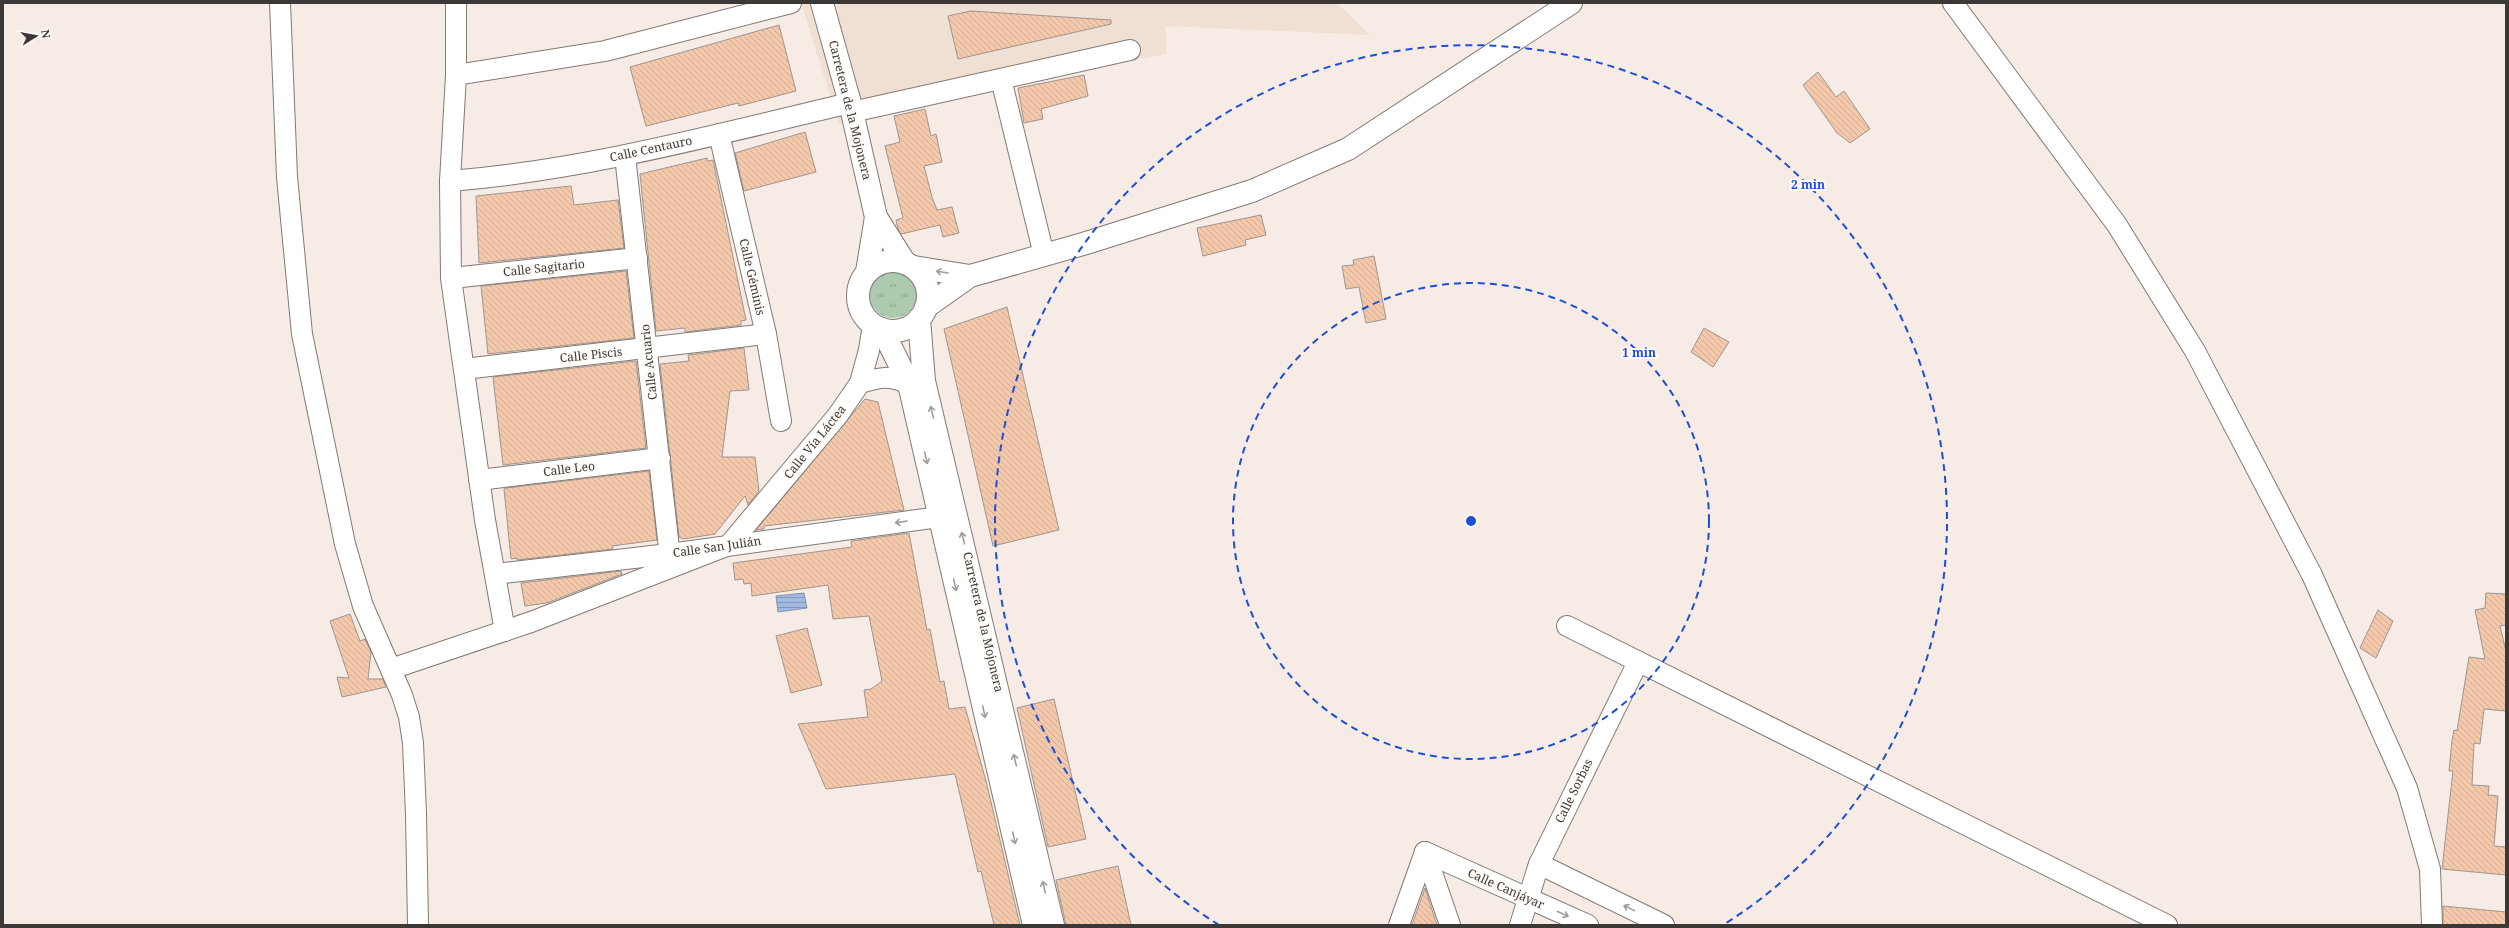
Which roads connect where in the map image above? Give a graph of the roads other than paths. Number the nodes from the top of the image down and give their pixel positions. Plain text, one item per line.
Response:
1 (280, 3) edge
2 (456, 3) edge
3 (791, 3) edge
4 (822, 3) edge
5 (1572, 3) edge
6 (1953, 3) edge
7 (1130, 50) dead end
8 (456, 75) junction
9 (1001, 79) junction
10 (851, 107) junction
11 (718, 134) junction
12 (625, 156) junction
13 (450, 181) junction
14 (876, 217) junction
15 (1044, 255) junction
16 (637, 258) junction
17 (909, 265) junction
18 (867, 272) junction
19 (970, 276) junction
20 (452, 278) junction
21 (923, 313) junction
22 (878, 327) junction
23 (766, 334) junction
24 (647, 348) junction
25 (464, 369) junction
26 (860, 384) junction
27 (909, 384) junction
28 (781, 421) dead end
29 (660, 458) junction
30 (479, 480) junction
31 (939, 517) junction
32 (729, 545) junction
33 (670, 561) junction
34 (495, 574) junction
35 (1567, 626) dead end
36 (505, 631) junction
37 (1638, 662) junction
38 (391, 670) junction
39 (1425, 852) junction
40 (1539, 864) junction
41 (1528, 898) junction
42 (418, 925) edge
43 (1034, 925) edge
44 (1053, 925) edge
45 (1399, 925) edge
46 (1450, 925) edge
47 (1520, 925) edge
48 (1588, 925) edge
49 (1664, 925) edge
50 (2167, 925) edge
51 (2432, 925) edge

1 - 38 street
2 - 8 street
3 - 8 street
4 - 10 street, Carretera de la Mojonera
5 - 15 street
6 - 51 street
7 - 9 street, Calle Centauro
8 - 13 street
9 - 10 street, Calle Centauro
9 - 15 street
10 - 11 street, Calle Centauro
10 - 14 street, Carretera de la Mojonera
11 - 12 street, Calle Centauro
11 - 23 street, Calle Géminis
12 - 13 street, Calle Centauro
12 - 16 street, Calle Acuario
13 - 20 street
14 - 17 street, Carretera de la Mojonera
14 - 18 street, Carretera de la Mojonera
15 - 19 street
16 - 20 street, Calle Sagitario
16 - 24 street, Calle Acuario
17 - 18 street
19 -> 17 street
17 - 21 street
18 - 22 street
19 - 21 street
20 - 25 street
21 - 22 street
44 -> 21 street, Carretera de la Mojonera
22 - 26 street, Calle Vía Láctea
22 - 27 street, Carretera de la Mojonera
23 - 24 street, Calle Piscis
23 - 28 street, Calle Géminis
24 - 25 street, Calle Piscis
24 - 29 street, Calle Acuario
25 - 30 street
26 - 27 street
26 - 32 street, Calle Vía Láctea
27 -> 31 street, Carretera de la Mojonera
29 - 30 street, Calle Leo
29 - 33 street, Calle Acuario
30 - 34 street
31 -> 32 street, Calle San Julián
31 -> 43 street, Carretera de la Mojonera
32 - 33 street
33 - 34 street, Calle San Julián
33 - 36 street
34 - 36 street
35 - 37 street
36 - 38 street
37 - 40 street, Calle Sorbas
37 - 50 street
38 - 42 street
39 - 41 street, Calle Canjáyar
39 - 45 street
39 - 46 street
40 - 41 street, Calle Sorbas
49 -> 40 street
41 - 47 street, Calle Sorbas
41 -> 48 street, Calle Canjáyar

